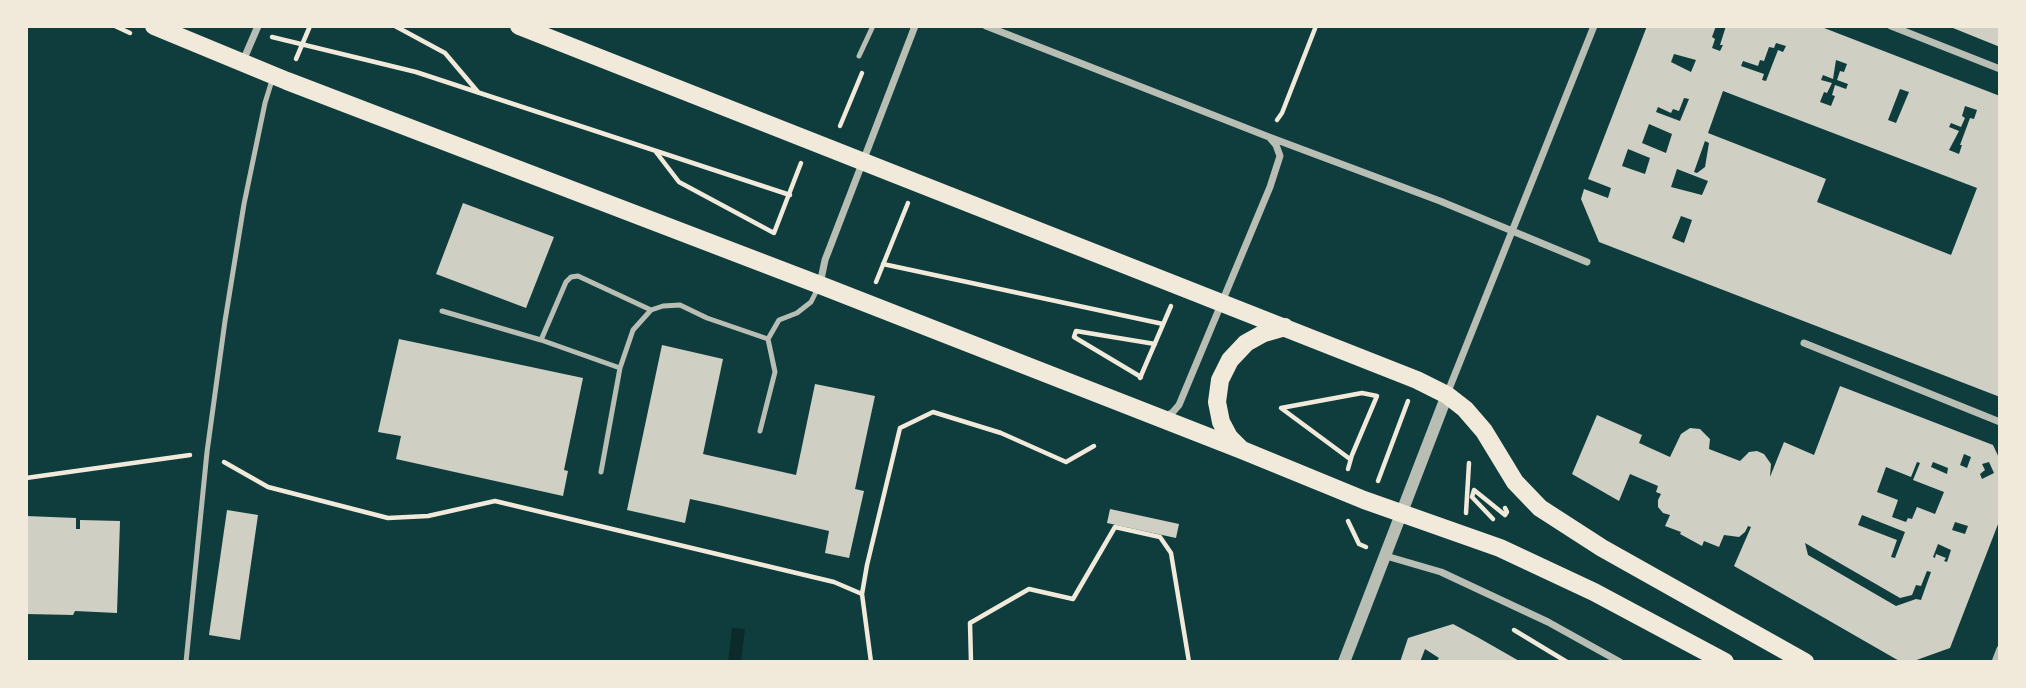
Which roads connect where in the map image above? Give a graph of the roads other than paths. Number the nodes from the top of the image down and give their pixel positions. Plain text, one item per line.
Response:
1 (154, 26) edge
2 (258, 26) edge
3 (519, 26) edge
4 (873, 26) edge
5 (915, 26) edge
6 (986, 26) edge
7 (1594, 26) edge
8 (1891, 26) edge
9 (859, 56) dead end
10 (243, 61) junction
11 (2000, 69) edge
12 (274, 75) junction
13 (1269, 137) junction
14 (864, 164) junction
15 (1513, 231) junction
16 (1587, 262) dead end
17 (820, 285) junction
18 (1222, 301) junction
19 (442, 310) dead end
20 (651, 310) junction
21 (1285, 327) junction
22 (768, 339) junction
23 (541, 340) junction
24 (1804, 343) dead end
25 (620, 368) junction
26 (1447, 395) junction
27 (1159, 418) junction
28 (2000, 422) edge
29 (760, 430) dead end
30 (1242, 450) junction
31 (601, 472) dead end
32 (1401, 515) junction
33 (1386, 556) junction
34 (2000, 649) edge
35 (186, 662) edge
36 (1344, 662) edge
37 (1620, 662) edge
38 (1724, 662) edge
39 (1805, 662) edge
40 (1995, 662) edge

1 - 10 main road
2 - 10 street
3 - 14 main road
4 - 9 lane
5 - 14 street
6 - 13 street
7 - 15 street
8 - 11 street
10 - 12 main road
12 - 17 main road
12 - 35 lane
13 - 15 street
13 - 18 street
14 - 17 street
14 - 18 main road
15 - 16 street
15 - 26 street
17 - 22 lane
17 - 27 main road
18 - 21 main road
18 - 27 street
19 - 23 lane
20 - 22 lane
20 - 23 lane
20 - 25 lane
21 - 26 main road
21 - 30 main road
22 - 29 lane
23 - 25 lane
24 - 28 street
25 - 31 lane
26 - 32 street
26 - 39 main road
27 - 30 main road
30 - 32 main road
32 - 33 street
32 - 38 main road
33 - 36 street
33 - 37 street
34 - 40 street

